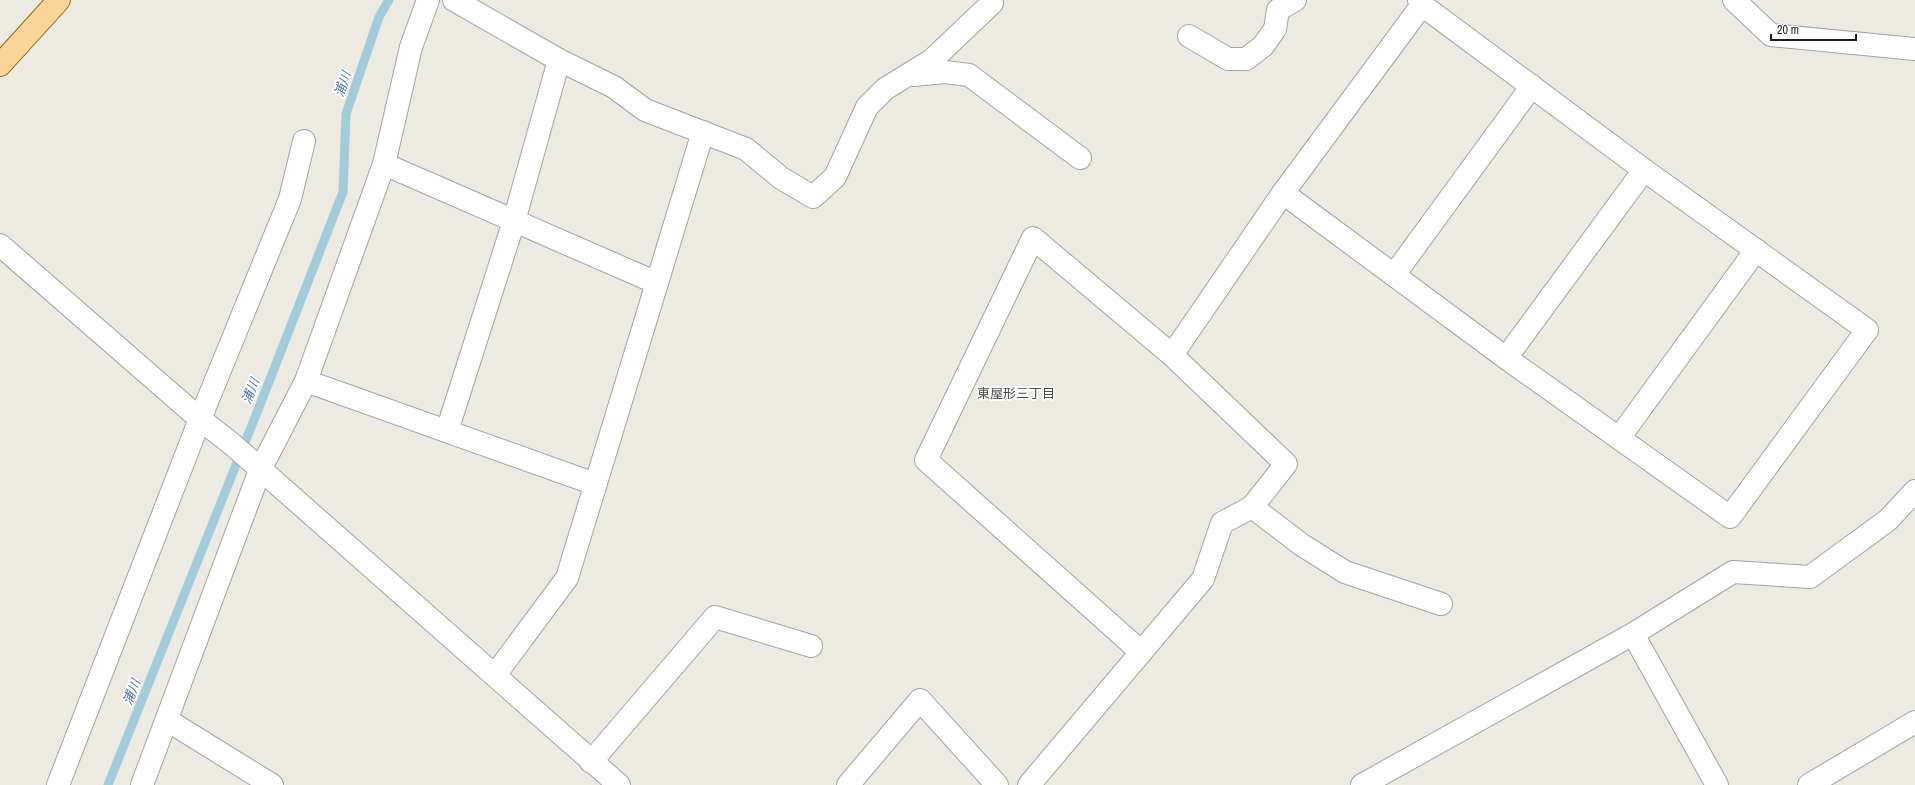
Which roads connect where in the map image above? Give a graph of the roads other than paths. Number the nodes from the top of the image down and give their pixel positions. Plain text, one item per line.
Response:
1 (60, 0) edge
2 (428, 0) edge
3 (454, 0) edge
4 (1295, 0) edge
5 (1734, 0) edge
6 (1420, 2) edge
7 (992, 3) dead end
8 (1189, 36) dead end
9 (1915, 49) edge
10 (559, 60) junction
11 (0, 65) edge
12 (907, 75) junction
13 (1532, 86) junction
14 (703, 132) junction
15 (304, 141) dead end
16 (1080, 158) dead end
17 (384, 164) junction
18 (1644, 170) junction
19 (1283, 193) junction
20 (514, 221) junction
21 (0, 245) edge
22 (1756, 250) junction
23 (1394, 275) junction
24 (657, 283) junction
25 (1172, 354) junction
26 (1506, 358) junction
27 (306, 381) junction
28 (200, 419) junction
29 (447, 431) junction
30 (1619, 438) junction
31 (260, 470) junction
32 (595, 484) junction
33 (1915, 491) edge
34 (1252, 507) junction
35 (1441, 604) dead end
36 (1633, 634) junction
37 (811, 646) dead end
38 (1140, 651) junction
39 (495, 675) junction
40 (168, 720) junction
41 (1915, 722) edge
42 (591, 762) junction
43 (58, 785) edge
44 (142, 785) edge
45 (272, 785) edge
46 (619, 785) edge
47 (848, 785) edge
48 (997, 785) edge
49 (1029, 785) edge
50 (1362, 785) edge
51 (1717, 785) edge
52 (1809, 785) edge

1 - 11 main road
2 - 17 street
3 - 10 street
4 - 8 street
5 - 9 street
6 - 13 street
6 - 19 street
7 - 12 street
10 - 14 street
10 - 20 street
12 - 14 street
12 - 16 street
13 - 18 street
13 - 23 street
14 - 24 street
15 - 28 street
17 - 20 street
17 - 27 street
18 - 22 street
18 - 26 street
19 - 23 street
19 - 25 street
20 - 24 street
20 - 29 street
21 - 28 street
22 - 30 street
22 - 30 street
23 - 26 street
24 - 32 street
25 - 34 street
25 - 38 street
26 - 30 street
27 - 29 street
27 - 31 street
28 - 31 street
28 - 43 street
29 - 32 street
31 - 39 street
31 - 40 street
32 - 39 street
33 - 36 street
34 - 35 street
34 - 38 street
36 - 50 street
36 - 51 street
37 - 42 street
38 - 49 street
39 - 42 street
40 - 44 street
40 - 45 street
41 - 52 street
42 - 46 street
47 - 48 street

